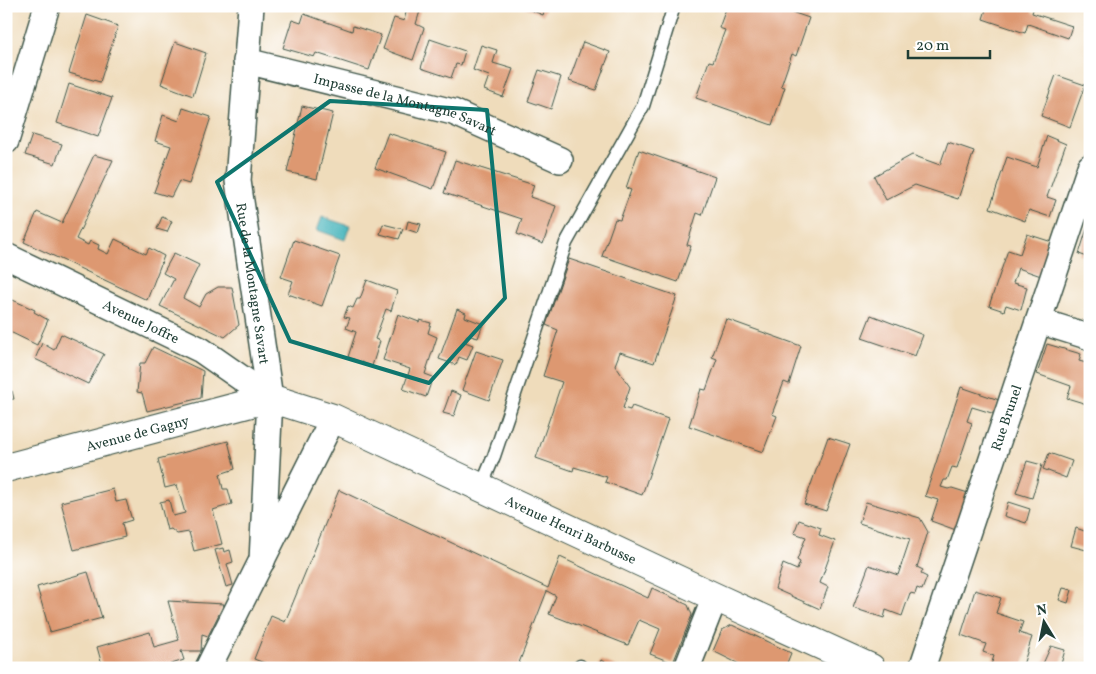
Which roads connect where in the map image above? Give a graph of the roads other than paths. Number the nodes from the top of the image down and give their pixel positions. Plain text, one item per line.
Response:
1 (47, 6) edge
2 (251, 6) edge
3 (674, 6) edge
4 (246, 61) junction
5 (6, 140) edge
6 (560, 160) dead end
7 (1090, 168) edge
8 (6, 256) edge
9 (1038, 321) junction
10 (1090, 337) edge
11 (270, 398) junction
12 (333, 418) junction
13 (6, 468) edge
14 (481, 488) junction
15 (262, 560) junction
16 (715, 597) junction
17 (208, 668) edge
18 (687, 668) edge
19 (871, 668) edge
20 (922, 668) edge

1 - 5 street
2 - 4 street, Rue de la Montagne Savart
3 - 14 lane
4 - 6 street, Impasse de la Montagne Savart
4 - 11 street, Rue de la Montagne Savart
7 - 9 street, Rue Brunel
8 - 11 street, Avenue Joffre
9 - 10 street
9 - 20 street, Rue Brunel
11 - 12 street, Avenue Henri Barbusse
11 - 13 street, Avenue de Gagny
11 - 15 street, Rue de la Montagne Savart
12 - 14 street, Avenue Henri Barbusse
12 - 15 street, Rue de la Montagne Savart
14 - 16 street, Avenue Henri Barbusse
15 - 17 street, Rue de la Montagne Savart
16 - 18 street
16 - 19 street, Avenue Henri Barbusse

